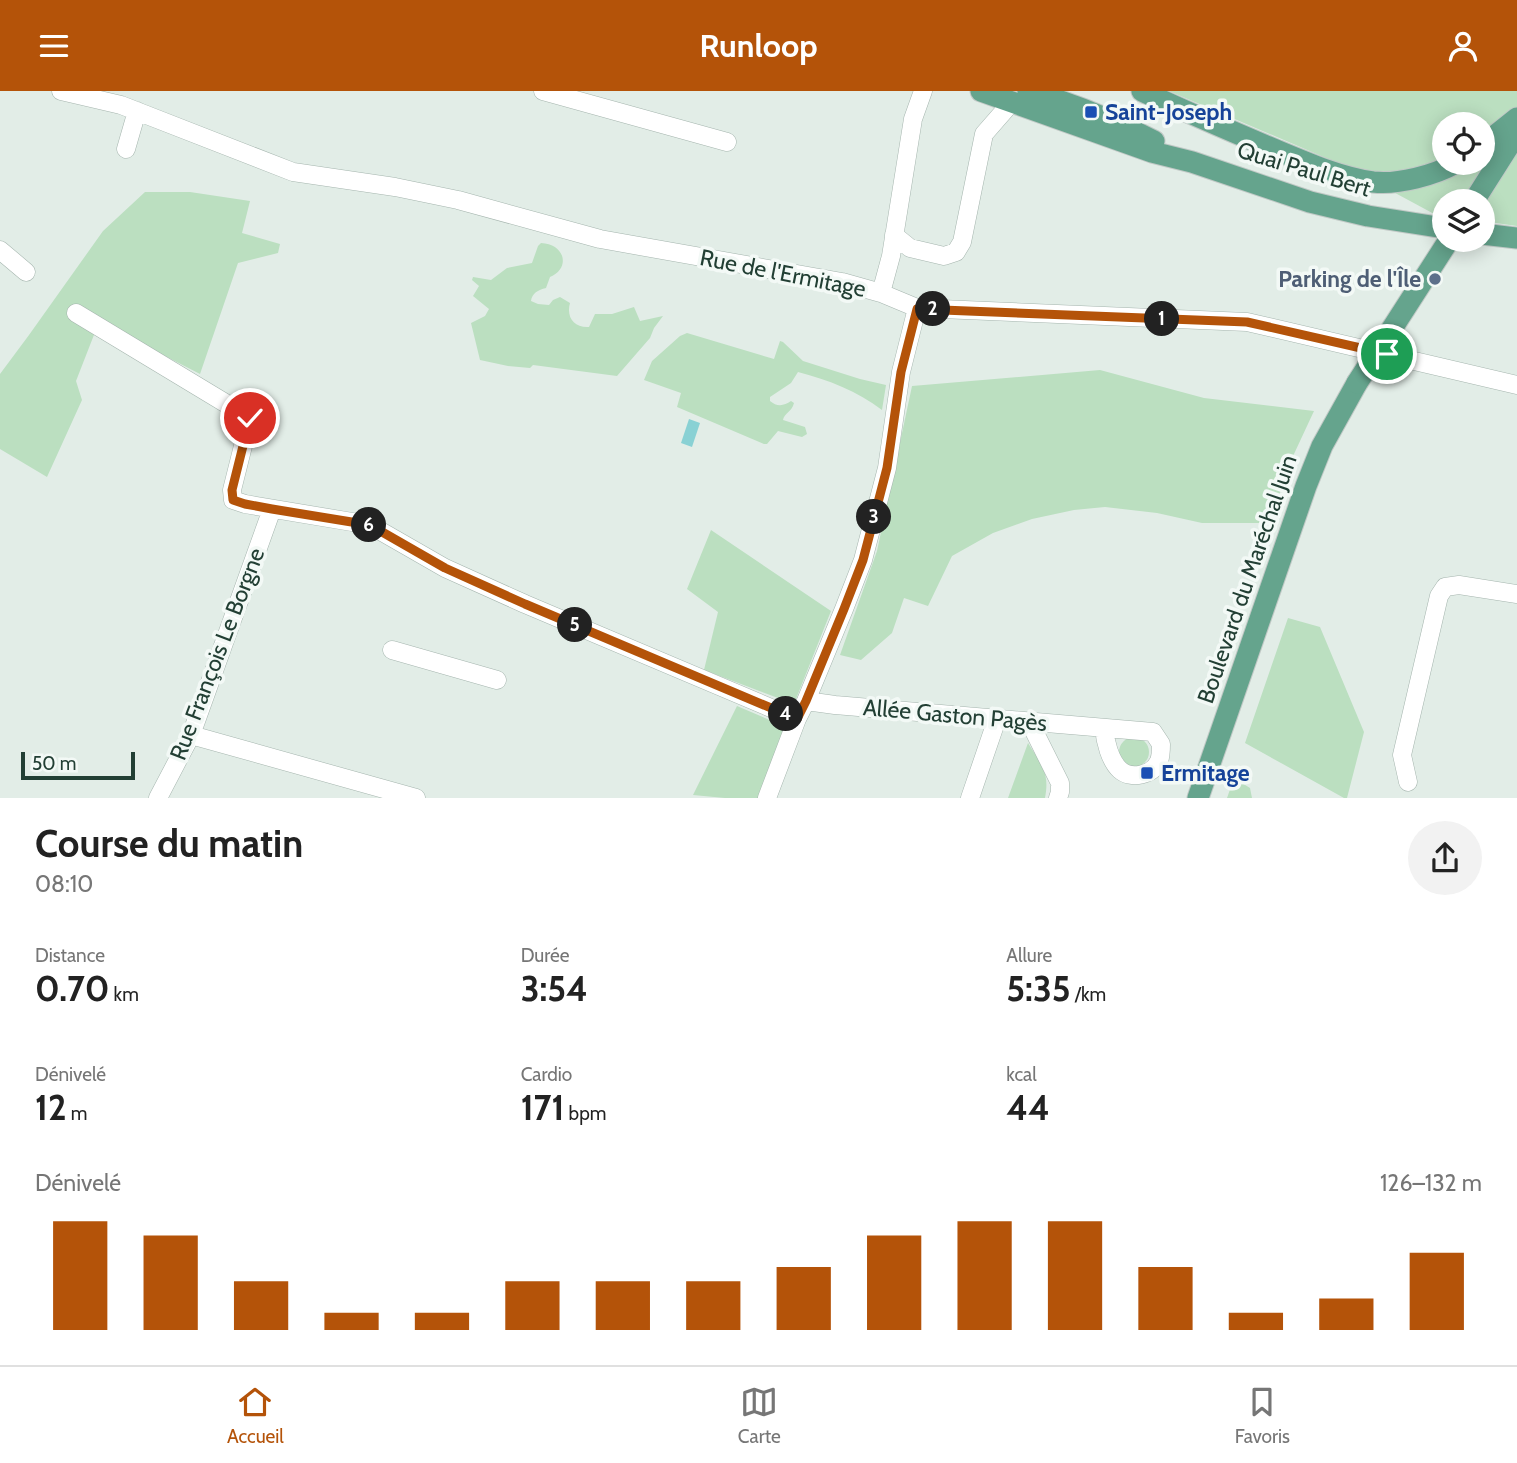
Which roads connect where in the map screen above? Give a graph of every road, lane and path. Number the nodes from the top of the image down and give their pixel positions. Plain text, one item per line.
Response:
1 (61, 91) edge
2 (543, 91) edge
3 (923, 91) edge
4 (982, 91) edge
5 (1142, 91) edge
6 (577, 95) edge
7 (1019, 95) edge
8 (137, 111) junction
9 (1517, 118) edge
10 (1517, 133) edge
11 (1495, 136) edge
12 (727, 142) dead end
13 (126, 149) dead end
14 (1432, 174) edge
15 (1482, 189) edge
16 (1432, 226) edge
17 (894, 235) junction
18 (1495, 235) edge
19 (1517, 238) edge
20 (0, 250) edge
21 (1441, 252) edge
22 (26, 272) dead end
23 (881, 293) junction
24 (917, 309) junction
25 (76, 313) dead end
26 (1517, 385) edge
27 (272, 509) junction
28 (1517, 594) edge
29 (392, 650) dead end
30 (497, 680) dead end
31 (806, 701) junction
32 (797, 719) junction
33 (998, 719) junction
34 (1029, 721) junction
35 (1104, 728) dead end
36 (191, 735) junction
37 (1408, 782) dead end
38 (158, 798) edge
39 (416, 798) edge
40 (767, 798) edge
41 (970, 798) edge
42 (1058, 798) edge
43 (1198, 798) edge

1 - 8 street, Rue de l'Ermitage
2 - 6 street
3 - 17 street
4 - 7 main road, Quai Paul Bert
5 - 14 main road
6 - 12 street
7 - 16 main road, Quai Paul Bert
7 - 17 street
8 - 13 street
8 - 23 street, Rue de l'Ermitage
9 - 11 main road
10 - 15 main road
17 - 23 street
18 - 19 main road
20 - 22 street
21 - 43 main road, Boulevard du Maréchal Juin, bridge
23 - 24 street, Rue de l'Ermitage
24 - 26 street, Rue de l'Ermitage
24 - 31 street
25 - 27 street
27 - 32 street
27 - 36 street, Rue François Le Borgne
28 - 37 street
29 - 30 street
31 - 32 street
31 - 33 street, Allée Gaston Pagès
32 - 40 street
33 - 34 street, Allée Gaston Pagès
33 - 41 street
34 - 35 street, Allée Gaston Pagès
34 - 42 street
36 - 38 street, Rue François Le Borgne
36 - 39 street

